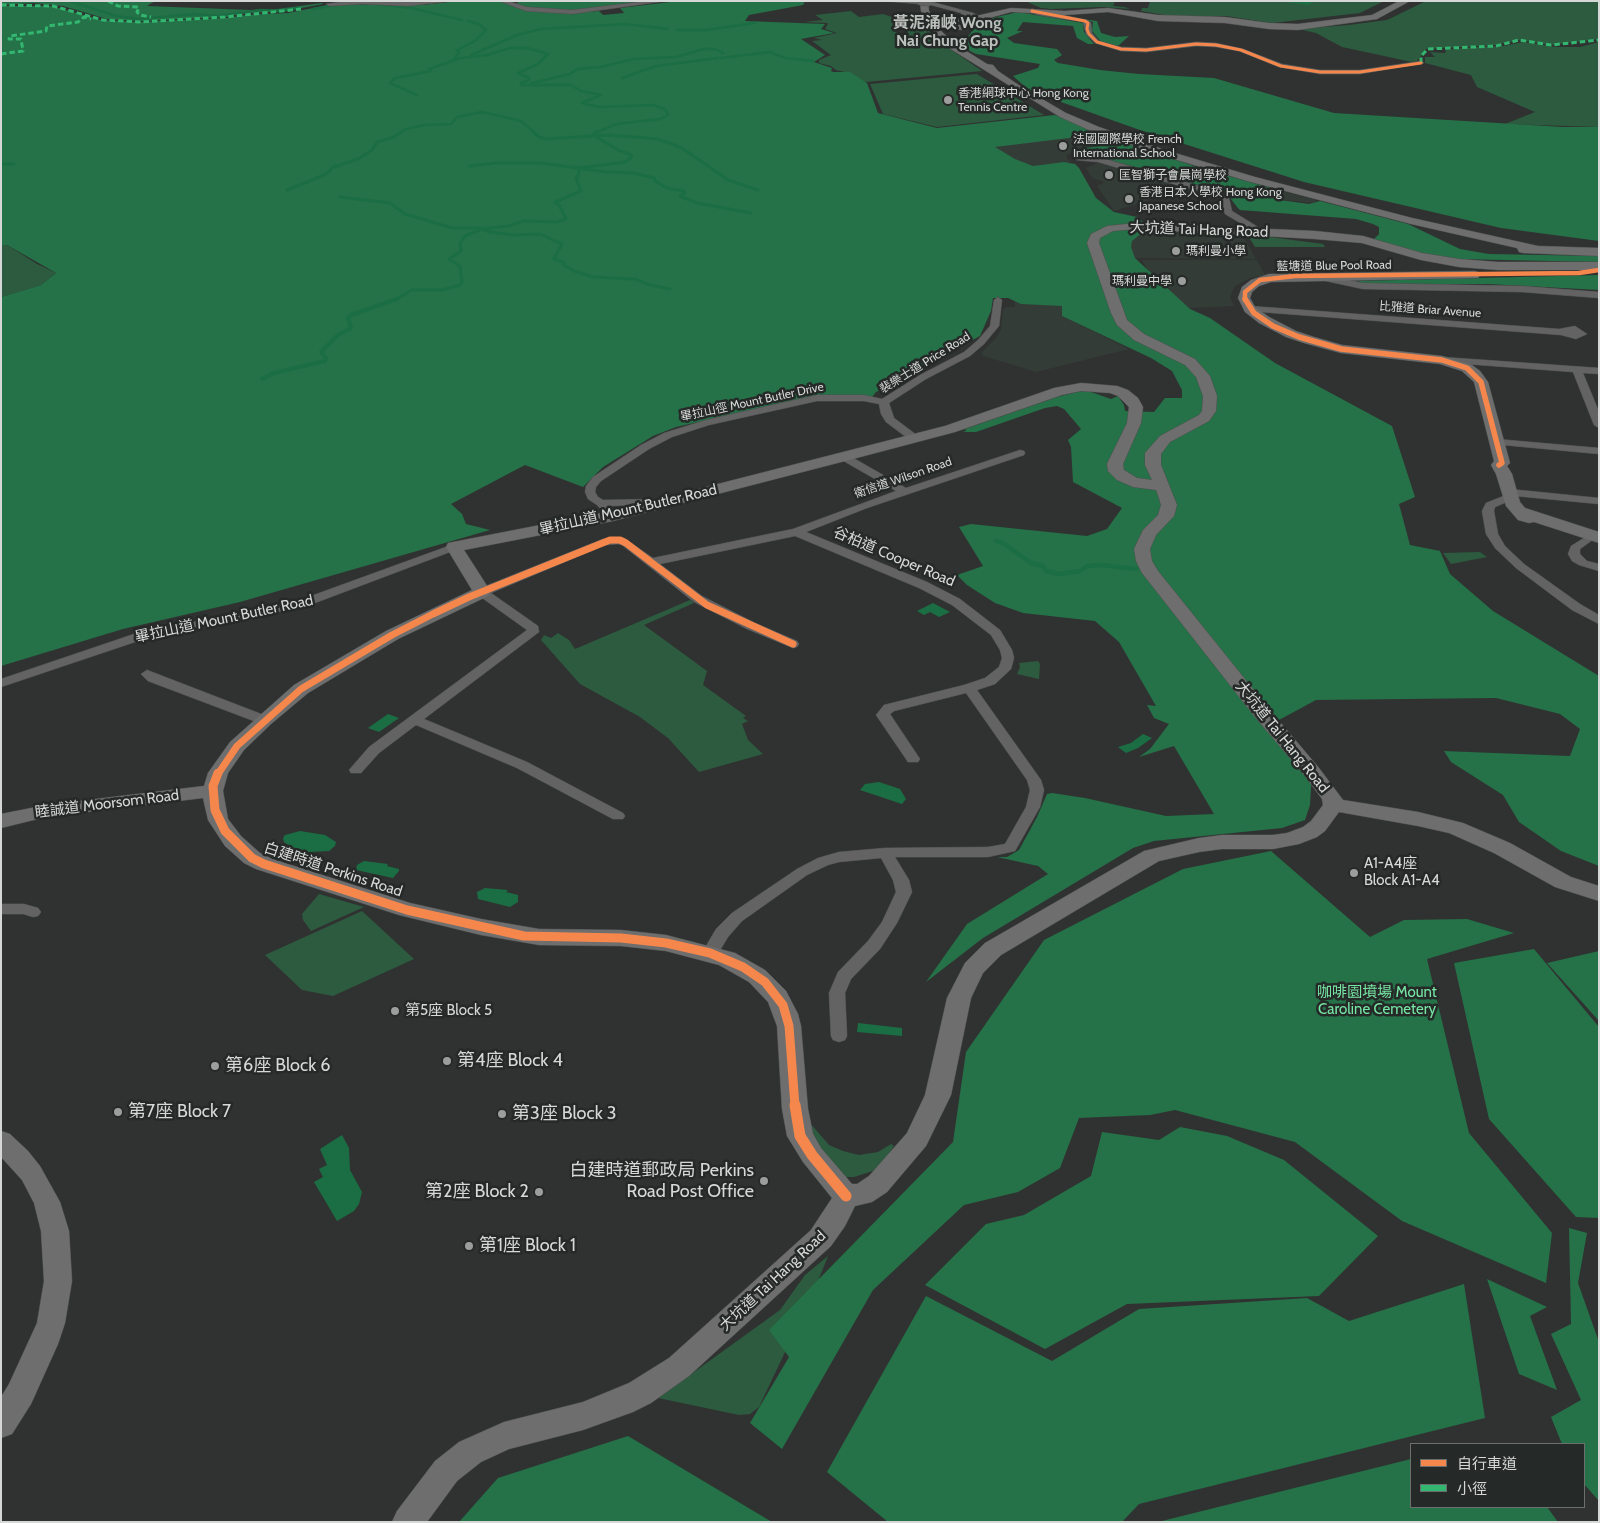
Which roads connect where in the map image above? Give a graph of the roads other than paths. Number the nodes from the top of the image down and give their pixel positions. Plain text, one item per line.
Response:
1 (450, 1) edge
2 (502, 1) edge
3 (663, 1) edge
4 (885, 1) edge
5 (1406, 1) edge
6 (924, 2) edge
7 (329, 4) dead end
8 (1017, 7) edge
9 (964, 13) junction
10 (976, 19) junction
11 (936, 26) junction
12 (962, 38) junction
13 (1420, 64) dead end
14 (1079, 158) dead end
15 (1262, 232) junction
16 (1599, 252) edge
17 (1599, 266) edge
18 (1599, 270) edge
19 (1309, 276) junction
20 (1348, 276) junction
21 (1367, 286) junction
22 (1599, 295) edge
23 (998, 300) dead end
24 (1255, 313) junction
25 (1563, 332) dead end
26 (1442, 360) junction
27 (1481, 362) junction
28 (1462, 366) junction
29 (1577, 369) junction
30 (1599, 371) edge
31 (884, 402) junction
32 (1599, 425) edge
33 (914, 438) junction
34 (1599, 451) edge
35 (1020, 453) dead end
36 (844, 457) junction
37 (1498, 457) junction
38 (1162, 486) junction
39 (904, 491) junction
40 (1509, 495) junction
41 (1599, 500) edge
42 (669, 501) junction
43 (601, 503) junction
44 (612, 516) junction
45 (796, 532) junction
46 (1596, 537) edge
47 (454, 547) junction
48 (651, 562) junction
49 (1599, 568) edge
50 (482, 592) junction
51 (1599, 620) edge
52 (793, 644) dead end
53 (147, 674) dead end
54 (1, 683) edge
55 (970, 688) junction
56 (264, 720) junction
57 (415, 720) junction
58 (913, 759) dead end
59 (356, 770) dead end
60 (213, 791) junction
61 (1333, 805) junction
62 (618, 816) dead end
63 (1, 821) edge
64 (885, 853) junction
65 (1599, 894) edge
66 (1, 909) edge
67 (33, 912) dead end
68 (710, 953) junction
69 (839, 1036) dead end
70 (1, 1141) edge
71 (846, 1196) junction
72 (1, 1424) edge
73 (408, 1522) edge

1 - 7 street
2 - 3 street
4 - 6 street
5 - 8 main road
6 - 9 street
6 - 11 main road
8 - 10 main road
8 - 13 street
9 - 10 street
9 - 11 street
10 - 12 main road
11 - 12 main road
11 - 12 main road
12 - 16 main road
14 - 15 street
15 - 17 main road, 大坑道 Tai Hang Road
15 - 38 main road, 大坑道 Tai Hang Road
18 - 20 main road, 藍塘道 Blue Pool Road
19 - 20 main road, 藍塘道 Blue Pool Road
19 - 21 street
19 - 24 main road, 藍塘道 Blue Pool Road
20 - 21 street
21 - 22 street
23 - 31 street, 裴樂士道 Price Road
24 - 25 street, 比雅道 Briar Avenue
24 - 26 main road
26 - 27 street
26 - 28 main road
27 - 28 street
27 - 29 street
28 - 37 main road
29 - 30 street
29 - 32 street
31 - 33 street, 裴樂士道 Price Road
31 - 43 street, 畢拉山徑 Mount Butler Drive
33 - 36 main road, 畢拉山道 Mount Butler Road
33 - 38 main road, 畢拉山道 Mount Butler Road
34 - 37 street
35 - 39 street, 衛信道 Wilson Road
36 - 39 street
36 - 42 main road, 畢拉山道 Mount Butler Road
37 - 40 main road
38 - 61 main road, 大坑道 Tai Hang Road
39 - 45 street, 衛信道 Wilson Road
40 - 41 street
40 - 46 main road
40 - 51 street
42 - 43 street
42 - 44 main road, 畢拉山道 Mount Butler Road
43 - 44 street, 畢拉山徑 Mount Butler Drive
44 - 47 main road, 畢拉山道 Mount Butler Road
45 - 48 street
45 - 55 street, 谷柏道 Cooper Road
46 - 49 street
47 - 50 main road
47 - 54 street, 畢拉山道 Mount Butler Road
48 - 50 street, 白建時道 Perkins Road
48 - 52 street
50 - 56 main road, 白建時道 Perkins Road
50 - 57 street
53 - 56 street
55 - 58 street, 谷柏道 Cooper Road
55 - 64 street
56 - 60 main road, 白建時道 Perkins Road
57 - 59 street
57 - 62 street
60 - 63 main road, 睦誠道 Moorsom Road
60 - 68 main road, 白建時道 Perkins Road
61 - 65 main road
61 - 71 main road, 大坑道 Tai Hang Road
64 - 68 street
64 - 69 street
66 - 67 street
68 - 71 main road, 白建時道 Perkins Road
70 - 72 main road
71 - 73 main road, 大坑道 Tai Hang Road

